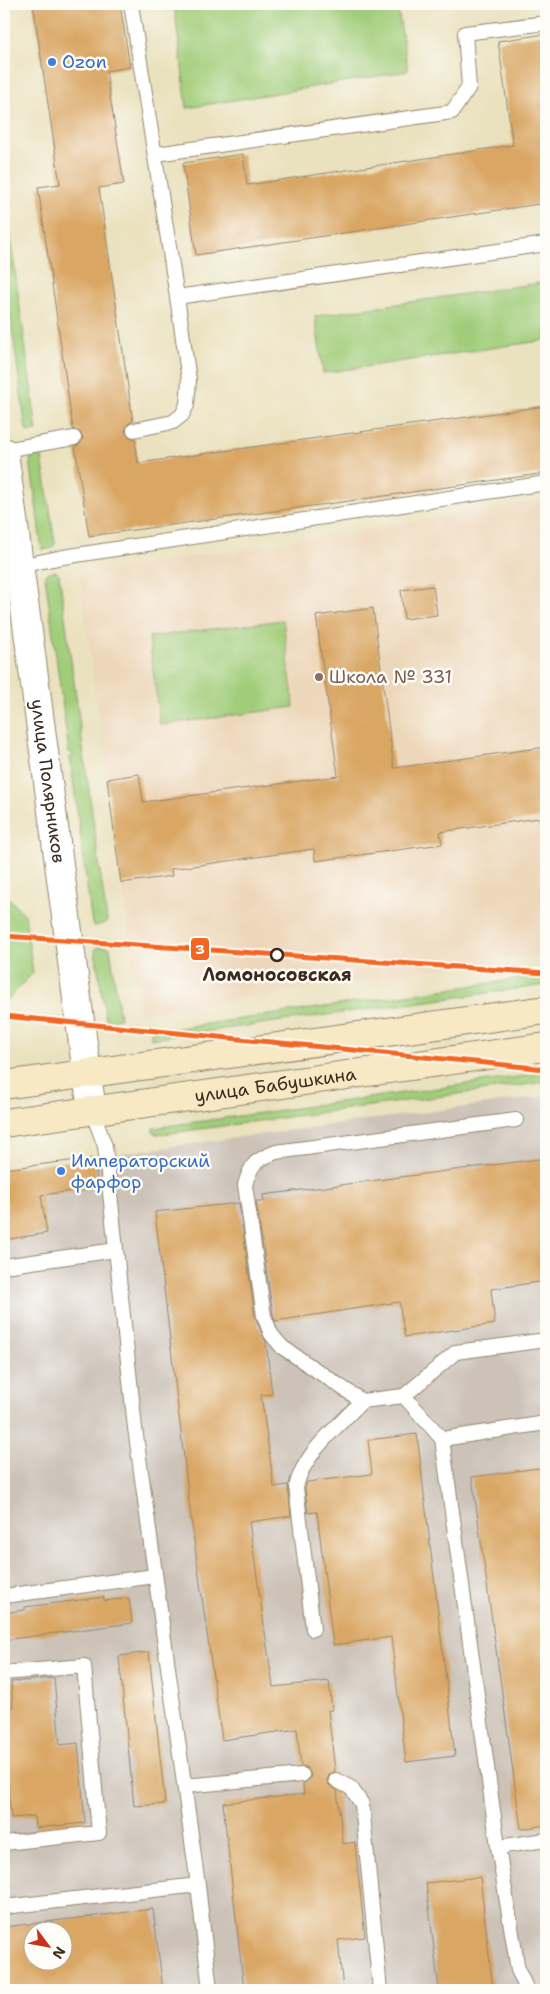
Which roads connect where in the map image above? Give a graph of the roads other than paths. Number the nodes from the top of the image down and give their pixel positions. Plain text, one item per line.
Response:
1 (131, 4) edge
2 (546, 23) edge
3 (156, 154) junction
4 (546, 244) edge
5 (177, 297) junction
6 (134, 430) dead end
7 (74, 438) dead end
8 (4, 451) edge
9 (546, 483) edge
10 (19, 566) junction
11 (546, 1010) edge
12 (546, 1047) edge
13 (86, 1074) junction
14 (4, 1085) edge
15 (92, 1111) junction
16 (516, 1120) dead end
17 (4, 1123) edge
18 (116, 1250) junction
19 (4, 1266) edge
20 (546, 1340) edge
21 (404, 1396) junction
22 (362, 1401) junction
23 (546, 1424) edge
24 (442, 1439) junction
25 (155, 1576) junction
26 (4, 1596) edge
27 (313, 1628) dead end
28 (4, 1673) edge
29 (302, 1776) dead end
30 (336, 1780) dead end
31 (184, 1786) junction
32 (546, 1840) edge
33 (4, 1843) edge
34 (498, 1847) junction
35 (198, 1885) junction
36 (4, 1907) edge
37 (210, 1990) edge
38 (380, 1990) edge
39 (527, 1990) edge

1 - 3 lane
2 - 3 lane
3 - 5 lane
4 - 5 lane
5 - 6 lane
7 - 8 lane
8 - 10 street, улица Полярников
9 - 10 lane
10 - 13 street, улица Полярников
11 - 13 street
12 - 15 street, улица Бабушкина
13 - 14 street
13 - 15 street, улица Полярников
15 - 17 street, улица Бабушкина
15 - 18 lane
16 - 22 lane
18 - 19 lane
18 - 25 lane
20 - 21 lane
21 - 22 lane
21 - 24 lane
22 - 27 lane
23 - 24 lane
24 - 34 lane
25 - 26 lane
25 - 31 lane
28 - 33 lane
29 - 31 lane
30 - 38 lane
31 - 35 lane
32 - 34 lane
34 - 39 lane
35 - 36 lane
35 - 37 lane

